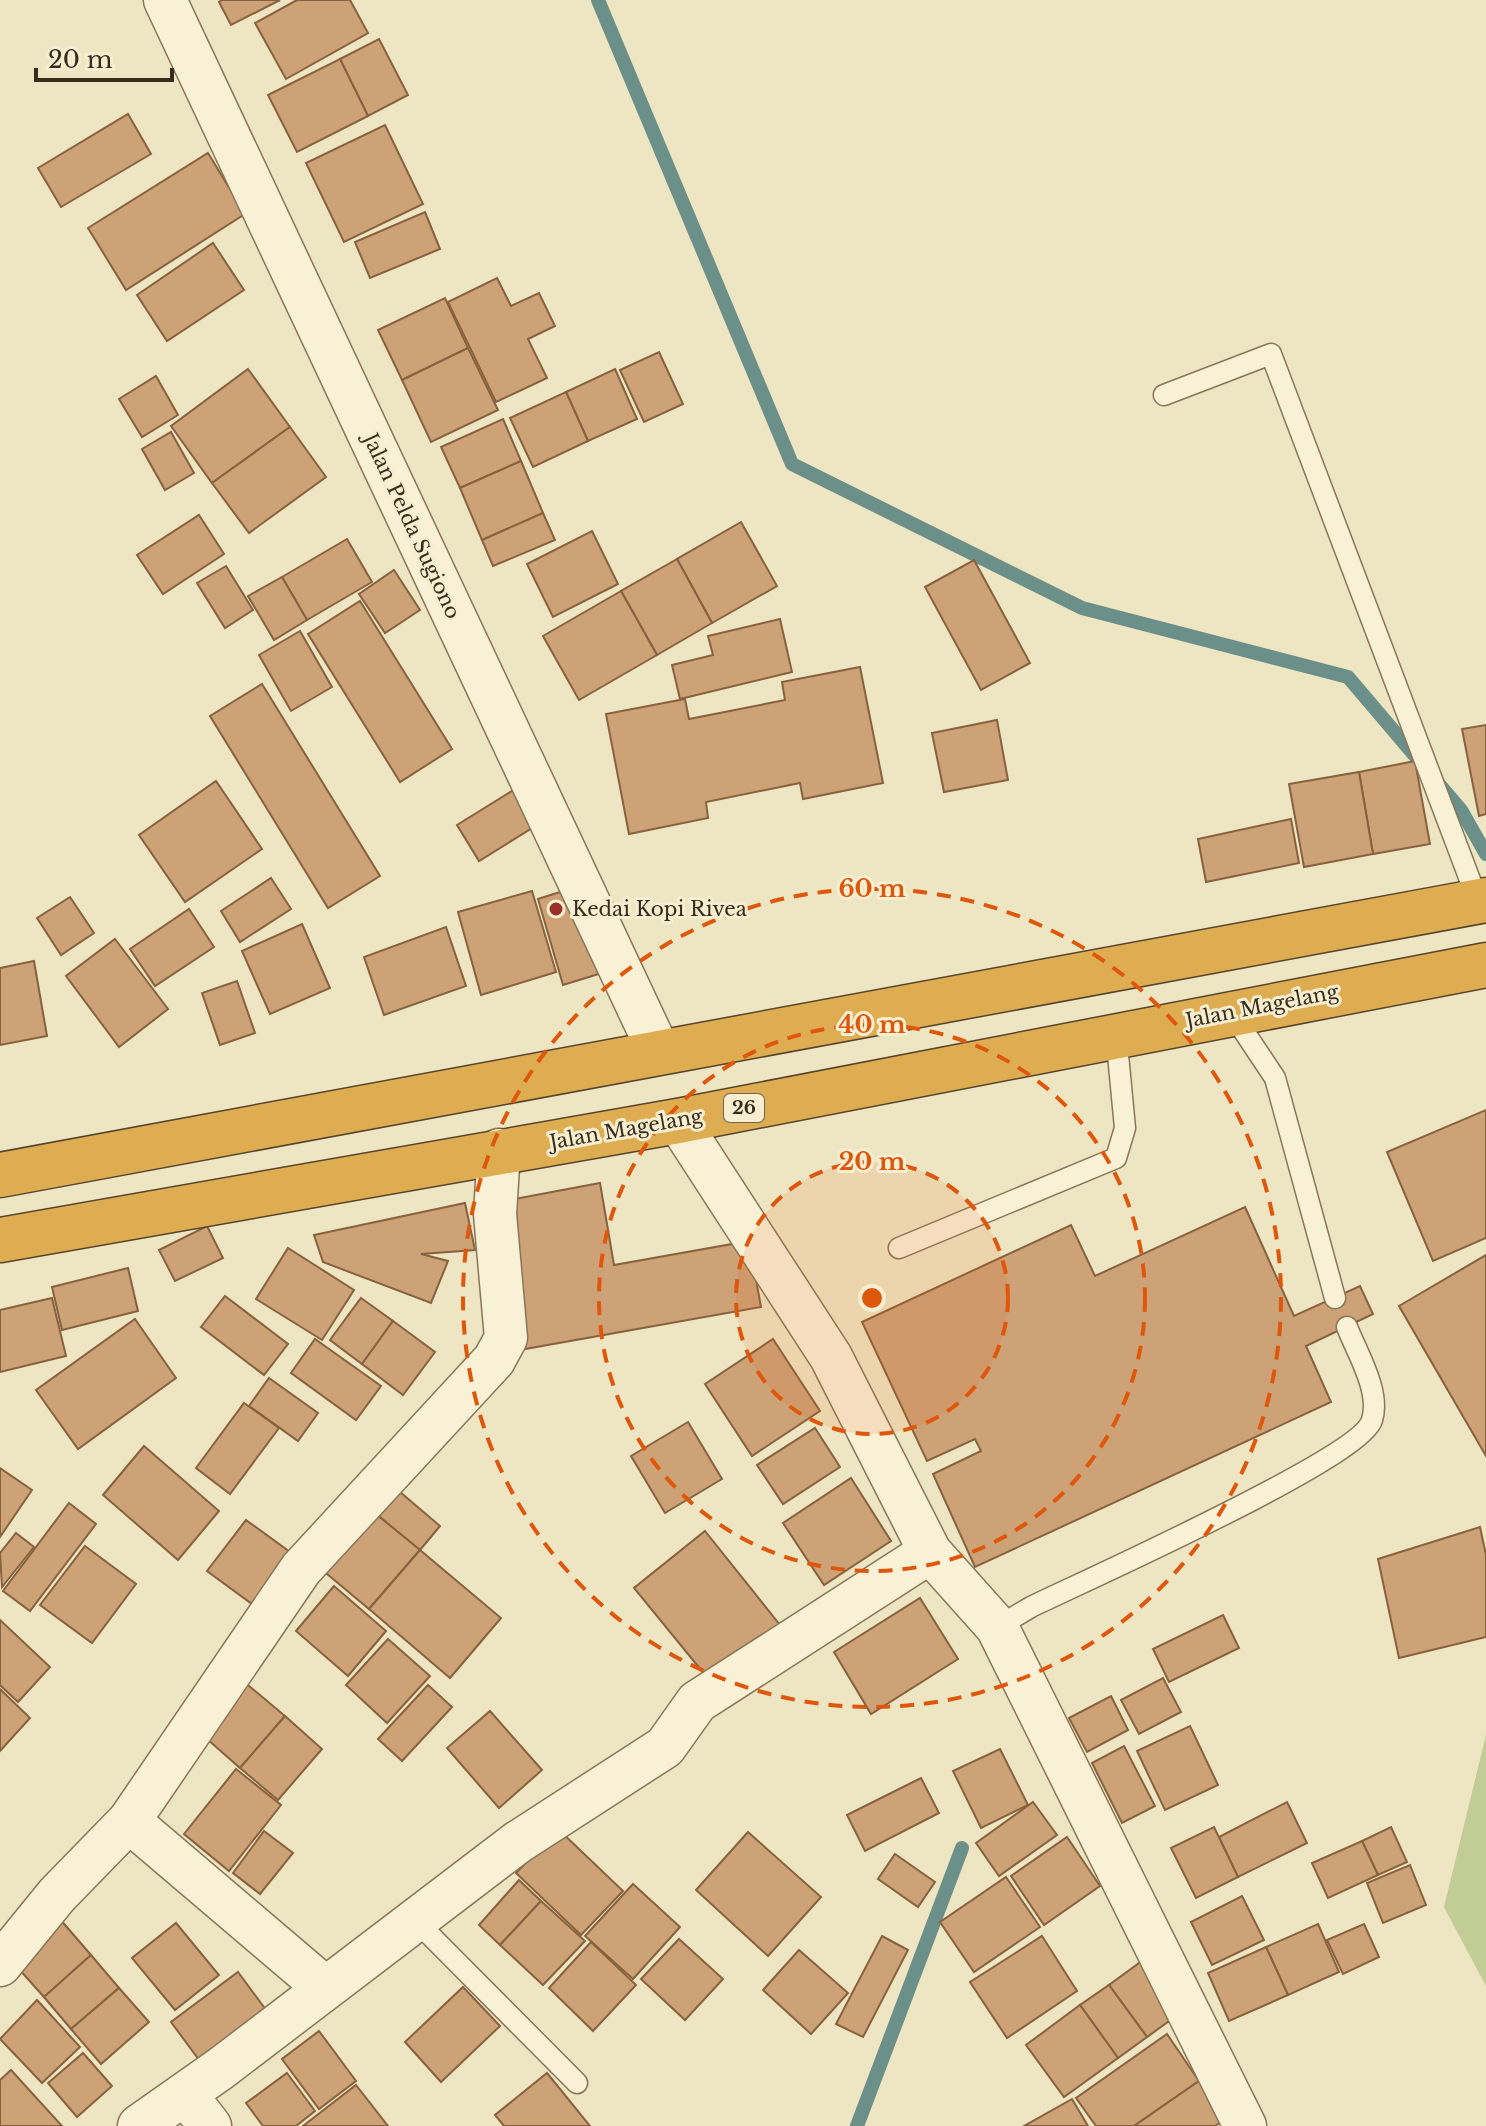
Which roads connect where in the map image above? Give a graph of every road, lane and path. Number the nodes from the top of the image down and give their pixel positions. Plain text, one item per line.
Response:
1 (165, 0) edge
2 (1164, 395) dead end
3 (1482, 900) edge
4 (1486, 965) edge
5 (1231, 1012) junction
6 (1116, 1034) junction
7 (659, 1052) junction
8 (678, 1121) junction
9 (499, 1150) junction
10 (0, 1175) edge
11 (0, 1240) edge
12 (899, 1248) dead end
13 (1335, 1298) dead end
14 (1347, 1327) dead end
15 (930, 1552) junction
16 (997, 1627) junction
17 (129, 1821) junction
18 (415, 1920) junction
19 (0, 1965) edge
20 (324, 1987) junction
21 (577, 2083) dead end
22 (198, 2110) edge
23 (139, 2126) edge
24 (1245, 2126) edge

1 - 7 street, Jalan Pelda Sugiono
2 - 3 lane
3 - 7 highway
4 - 5 highway, Jalan Magelang / 26
5 - 6 highway, Jalan Magelang / 26
5 - 13 lane
6 - 8 highway, Jalan Magelang / 26
6 - 12 lane
7 - 10 highway
8 - 9 highway, Jalan Magelang / 26
8 - 15 street
9 - 11 highway, Jalan Magelang / 26
9 - 17 street
14 - 16 lane
15 - 16 street
15 - 18 street
16 - 24 street
17 - 19 street
17 - 20 street
18 - 20 street
18 - 21 lane
20 - 22 street
22 - 23 street

